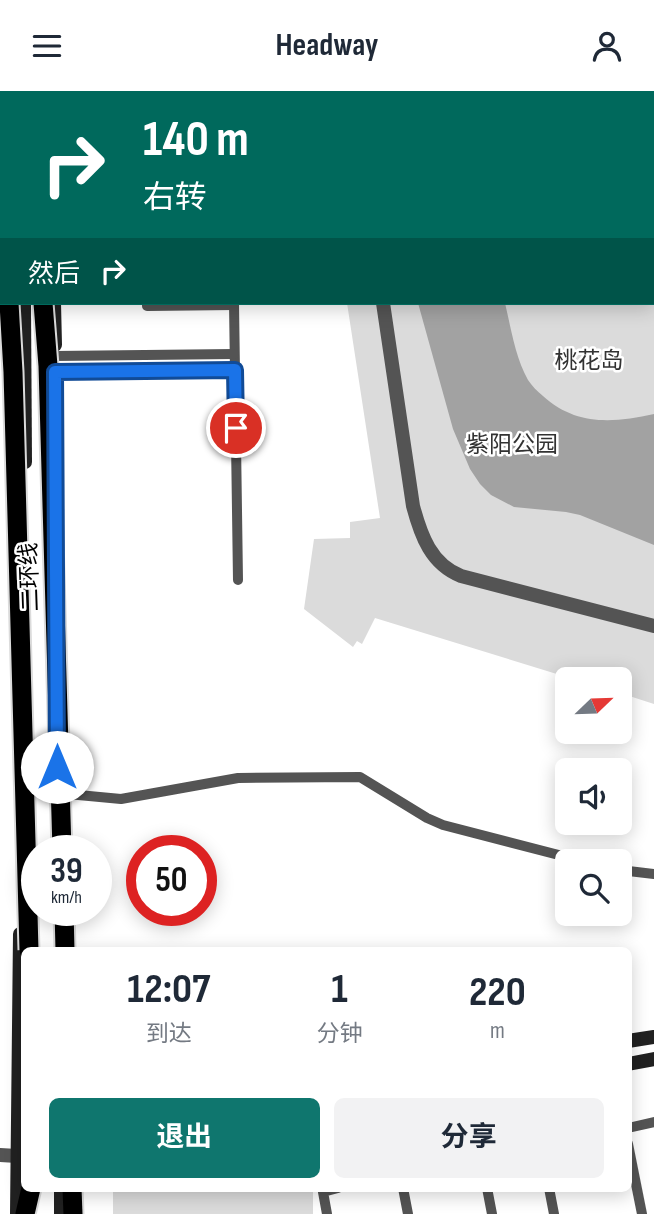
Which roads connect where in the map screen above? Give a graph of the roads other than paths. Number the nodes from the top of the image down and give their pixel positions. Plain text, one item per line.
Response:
1 (9, 305) edge
2 (24, 305) edge
3 (43, 305) edge
4 (54, 305) edge
5 (147, 305) edge
6 (190, 305) edge
7 (234, 305) edge
8 (383, 305) edge
9 (234, 354) junction
10 (55, 356) junction
11 (235, 370) junction
12 (55, 372) junction
13 (238, 580) dead end
14 (654, 626) edge
15 (57, 793) junction
16 (57, 835) edge
17 (62, 835) edge
18 (555, 854) edge
19 (632, 871) edge
20 (654, 874) edge
21 (57, 926) edge
22 (64, 926) edge
23 (22, 947) edge
24 (29, 947) edge
25 (57, 947) edge
26 (65, 947) edge
27 (654, 1037) edge
28 (632, 1040) edge
29 (654, 1059) edge
30 (632, 1063) edge
31 (21, 1067) edge
32 (654, 1122) edge
33 (632, 1127) edge
34 (0, 1155) edge
35 (17, 1156) junction
36 (632, 1164) edge
37 (32, 1192) edge
38 (33, 1192) edge
39 (61, 1192) edge
40 (72, 1192) edge
41 (323, 1192) edge
42 (404, 1192) edge
43 (488, 1192) edge
44 (549, 1192) edge
45 (17, 1214) edge
46 (25, 1214) edge
47 (36, 1214) edge
48 (61, 1214) edge
49 (73, 1214) edge
50 (327, 1214) edge
51 (408, 1214) edge
52 (492, 1214) edge
53 (554, 1214) edge
54 (642, 1214) edge

1 - 24 highway, 二环线, bridge
2 - 23 main road
3 - 17 highway, 二环线, bridge
4 - 10 main road
5 - 6 lane
7 - 9 lane
8 - 14 street
9 - 10 lane
9 - 11 lane
10 - 12 main road
11 - 12 lane
11 - 13 lane
12 - 15 main road
15 - 16 main road
15 - 18 lane
19 - 20 lane
21 - 25 main road
22 - 26 highway
27 - 28 main road
29 - 30 main road
31 - 35 main road
32 - 33 lane
34 - 35 street
35 - 45 main road
36 - 54 lane
37 - 46 highway
38 - 47 highway
39 - 48 main road
40 - 49 highway
41 - 50 lane
42 - 51 lane
43 - 52 lane
44 - 53 lane

